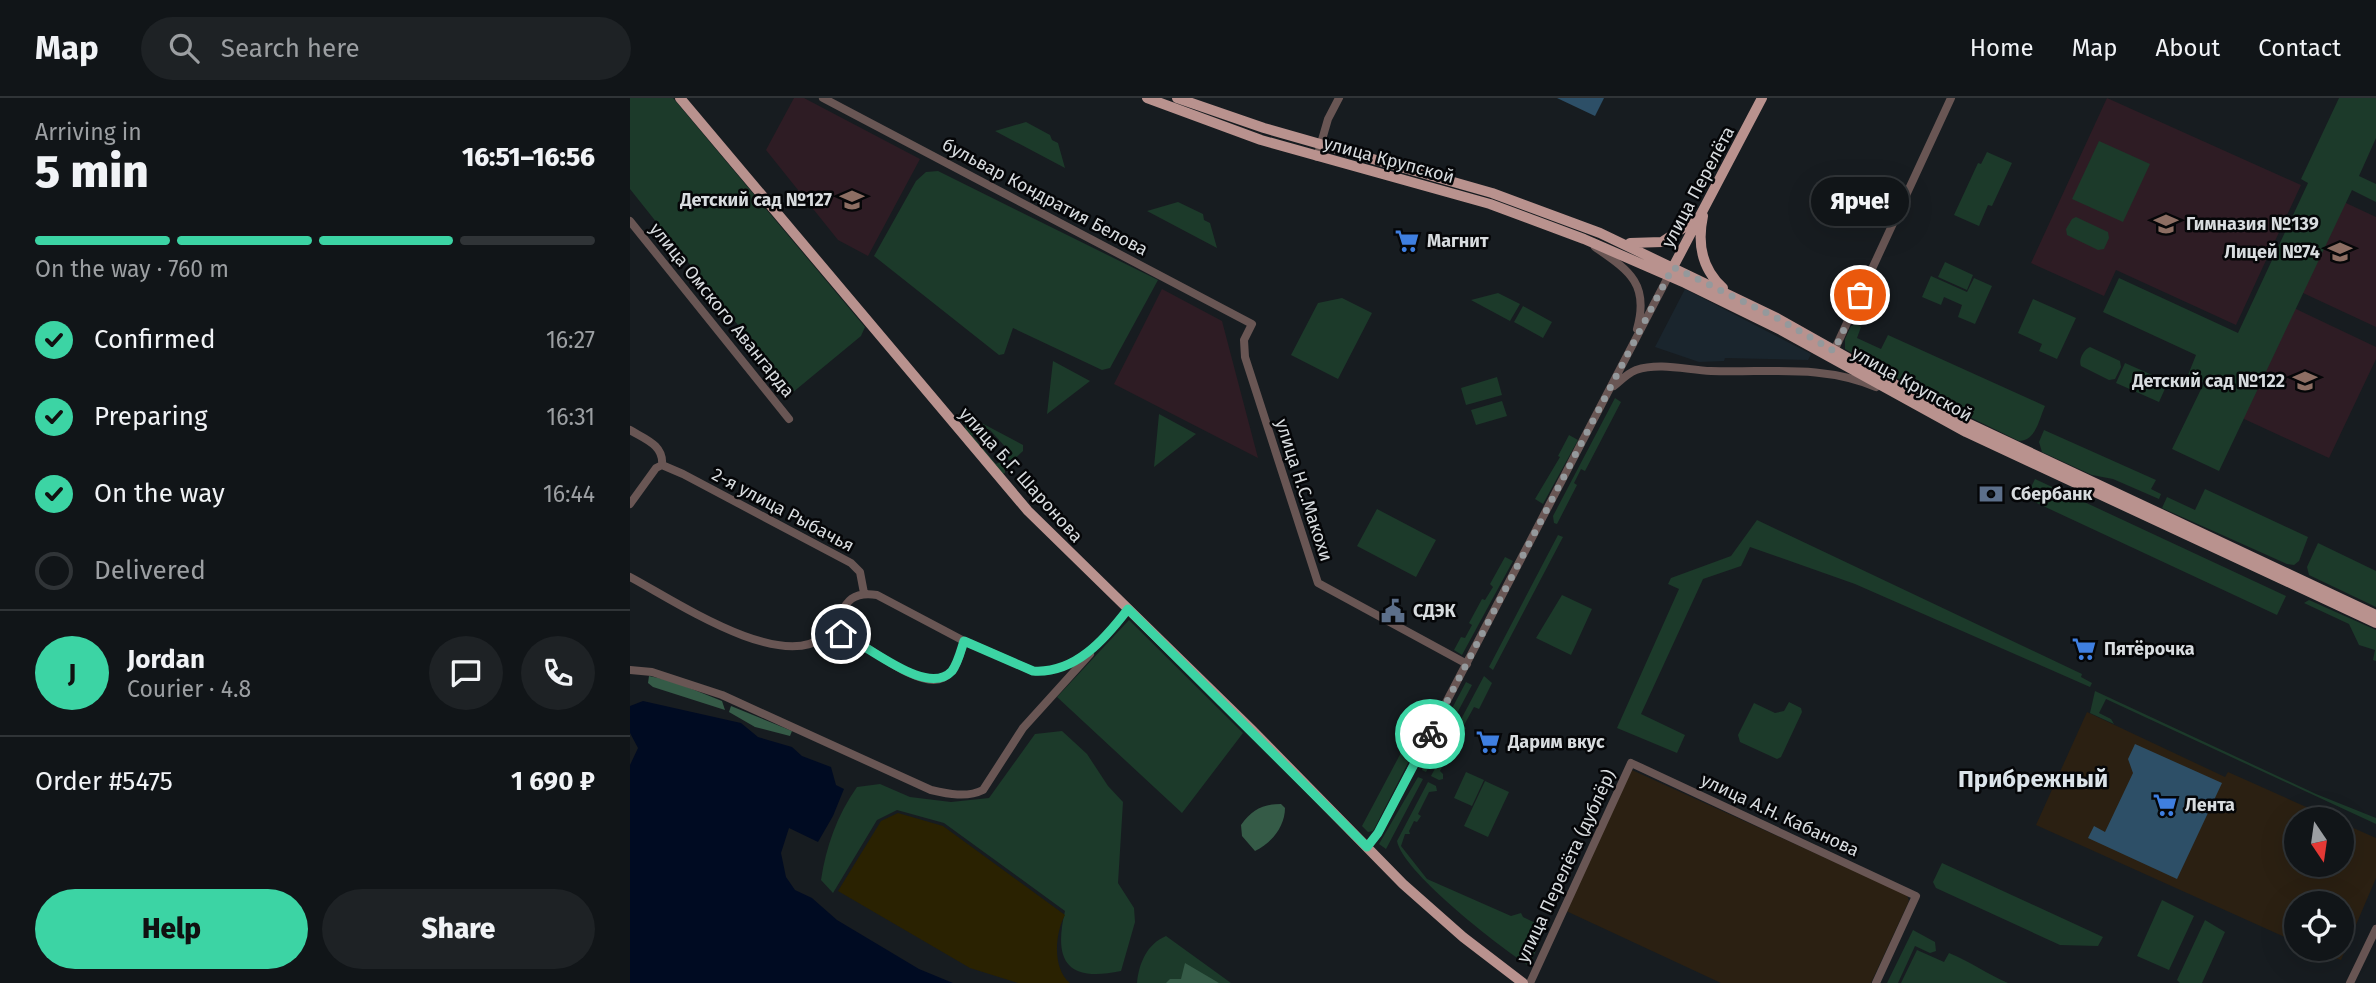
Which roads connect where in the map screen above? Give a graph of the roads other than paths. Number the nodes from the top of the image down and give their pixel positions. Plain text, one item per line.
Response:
1 (680, 98) edge
2 (824, 98) edge
3 (1147, 98) edge
4 (1177, 98) edge
5 (1339, 98) edge
6 (1762, 98) edge
7 (1951, 98) edge
8 (1320, 144) junction
9 (1317, 156) junction
10 (1704, 208) junction
11 (630, 221) edge
12 (1584, 239) junction
13 (1620, 242) junction
14 (1673, 267) junction
15 (1668, 277) junction
16 (1730, 295) junction
17 (1252, 324) joint
18 (1633, 342) junction
19 (1834, 351) junction
20 (1609, 390) junction
21 (1891, 393) junction
22 (789, 419) dead end
23 (630, 430) edge
24 (662, 465) junction
25 (630, 504) edge
26 (630, 577) edge
27 (864, 593) junction
28 (1128, 609) junction
29 (2376, 615) edge
30 (2376, 623) edge
31 (830, 630) junction
32 (964, 641) junction
33 (1094, 649) junction
34 (1467, 664) junction
35 (630, 670) edge
36 (1631, 763) joint
37 (1367, 847) junction
38 (2376, 929) edge
39 (1523, 983) edge
40 (1530, 983) edge
41 (1877, 983) edge
42 (2350, 983) edge

1 - 28 main road, улица Б.Г. Шаронова
2 - 17 street, бульвар Кондратия Белова
3 - 9 main road, улица Крупской
4 - 8 main road, улица Крупской
5 - 8 street
6 - 10 main road, улица Перелёта
7 - 19 street
8 - 9 street
8 - 13 main road, улица Крупской
9 - 12 main road, улица Крупской
10 - 13 main road
10 - 14 main road, улица Перелёта
10 - 16 main road
11 - 22 street, улица Омского Авангарда
12 - 15 main road, улица Крупской
12 - 18 street
13 - 14 main road, улица Крупской
14 - 15 main road, улица Перелёта
14 - 16 main road, улица Крупской
15 - 18 street, улица Перелёта
15 - 21 main road, улица Крупской
16 - 19 main road, улица Крупской
17 - 34 street, улица Н.С.Макохи
18 - 20 street, улица Перелёта
19 - 29 main road, улица Крупской
20 - 21 street
20 - 34 street, улица Перелёта
21 - 30 main road, улица Крупской
23 - 24 street
24 - 25 street
24 - 27 street, 2-я улица Рыбачья
26 - 31 street
27 - 31 street
27 - 32 street
28 - 33 street
28 - 37 main road, улица Б.Г. Шаронова
31 - 32 street
32 - 33 street
33 - 35 street
34 - 37 street, улица Перелёта
36 - 40 street, улица Перелёта (дублёр)
36 - 41 street, улица А.Н. Кабанова
37 - 39 main road, улица Б.Г. Шаронова
38 - 42 street

